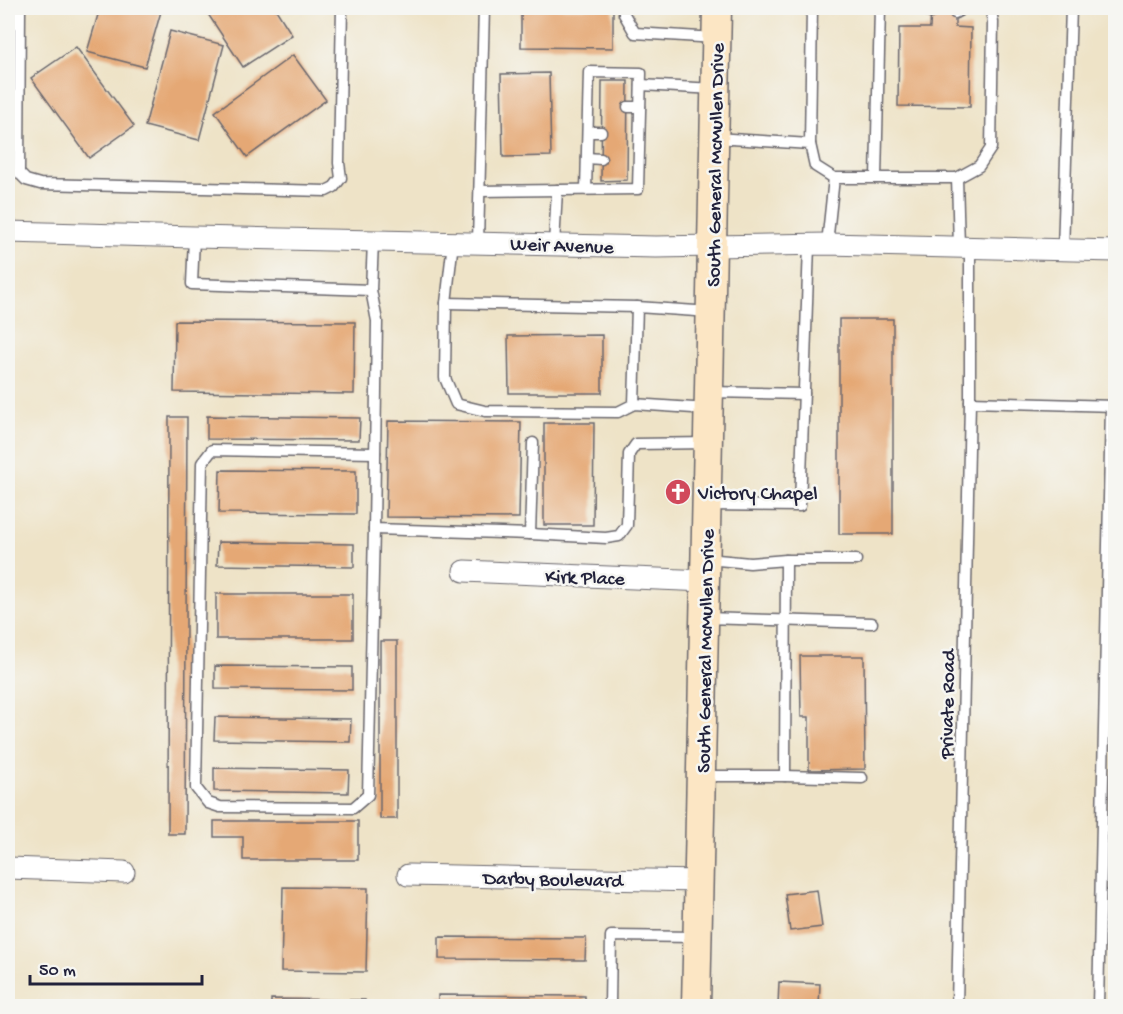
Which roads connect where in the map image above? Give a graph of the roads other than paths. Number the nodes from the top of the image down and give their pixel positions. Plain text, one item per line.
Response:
1 (20, 8) edge
2 (342, 8) edge
3 (484, 8) edge
4 (624, 8) edge
5 (717, 8) edge
6 (812, 8) edge
7 (880, 8) edge
8 (988, 8) edge
9 (1071, 8) edge
10 (716, 38) junction
11 (640, 85) junction
12 (716, 89) junction
13 (588, 105) junction
14 (602, 106) dead end
15 (628, 107) dead end
16 (640, 107) junction
17 (588, 132) junction
18 (601, 132) dead end
19 (628, 132) dead end
20 (639, 132) junction
21 (715, 138) junction
22 (810, 144) junction
23 (587, 158) junction
24 (601, 159) dead end
25 (834, 178) junction
26 (876, 178) junction
27 (957, 178) junction
28 (557, 190) junction
29 (586, 190) junction
30 (480, 191) junction
31 (8, 232) edge
32 (194, 237) junction
33 (373, 241) junction
34 (453, 242) junction
35 (478, 242) junction
36 (554, 245) junction
37 (818, 245) junction
38 (712, 246) junction
39 (964, 248) junction
40 (1063, 250) junction
41 (1116, 251) edge
42 (371, 290) junction
43 (446, 303) junction
44 (637, 307) junction
45 (711, 312) junction
46 (804, 394) junction
47 (709, 400) junction
48 (970, 402) junction
49 (634, 404) junction
50 (1113, 406) edge
51 (533, 443) dead end
52 (708, 443) junction
53 (375, 453) junction
54 (707, 505) junction
55 (374, 529) junction
56 (530, 534) junction
57 (786, 560) junction
58 (856, 560) dead end
59 (706, 570) junction
60 (464, 571) dead end
61 (705, 618) junction
62 (786, 621) junction
63 (872, 623) dead end
64 (701, 776) junction
65 (785, 776) junction
66 (862, 778) dead end
67 (8, 868) edge
68 (124, 872) dead end
69 (408, 875) dead end
70 (699, 881) junction
71 (698, 937) junction
72 (610, 1006) edge
73 (696, 1006) edge
74 (957, 1006) edge
75 (1098, 1006) edge

1 - 2 lane
3 - 30 lane
4 - 10 lane
5 - 10 main road, South General McMullen Drive
6 - 22 lane
7 - 26 lane
8 - 27 lane
9 - 40 lane
10 - 12 main road, South General McMullen Drive
11 - 12 lane
11 - 13 lane
11 - 16 lane
12 - 21 main road, South General McMullen Drive
13 - 14 lane
13 - 17 lane
15 - 16 lane
16 - 20 lane
17 - 18 lane
17 - 23 lane
19 - 20 lane
20 - 29 lane
21 - 22 lane
21 - 38 main road, South General McMullen Drive
22 - 25 lane
23 - 24 lane
23 - 29 lane
25 - 26 lane
25 - 37 lane
26 - 27 lane
27 - 39 lane, Private Road
28 - 29 lane
28 - 30 lane
28 - 36 lane
30 - 35 lane
31 - 32 street, Weir Avenue
32 - 33 street, Weir Avenue
32 - 42 lane
33 - 34 street, Weir Avenue
33 - 42 lane
34 - 35 street, Weir Avenue
34 - 43 lane
35 - 36 street, Weir Avenue
36 - 38 street, Weir Avenue
37 - 38 street, Weir Avenue
37 - 39 street, Weir Avenue
37 - 46 lane
38 - 45 main road, South General McMullen Drive
39 - 40 street, Weir Avenue
39 - 48 lane, Private Road
40 - 41 street, Weir Avenue
42 - 53 lane
43 - 44 lane
43 - 49 lane
44 - 45 lane
44 - 49 lane
45 - 47 main road, South General McMullen Drive
46 - 47 lane
46 - 54 lane
47 - 49 lane
47 - 52 main road, South General McMullen Drive
48 - 50 lane
48 - 74 lane, Private Road
50 - 75 lane
51 - 56 lane
52 - 54 main road, South General McMullen Drive
52 - 56 lane
53 - 55 lane
53 - 55 lane
54 - 59 main road, South General McMullen Drive
55 - 56 lane
57 - 58 lane
57 - 59 lane
57 - 62 lane
59 - 60 street, Kirk Place
59 - 61 main road, South General McMullen Drive
61 - 62 lane
61 - 64 main road, South General McMullen Drive
62 - 63 lane
62 - 65 lane
64 - 65 lane
64 - 70 main road, South General McMullen Drive
65 - 66 lane
67 - 68 street
69 - 70 street, Darby Boulevard
70 - 71 main road, South General McMullen Drive
71 - 72 lane
71 - 73 main road, South General McMullen Drive

